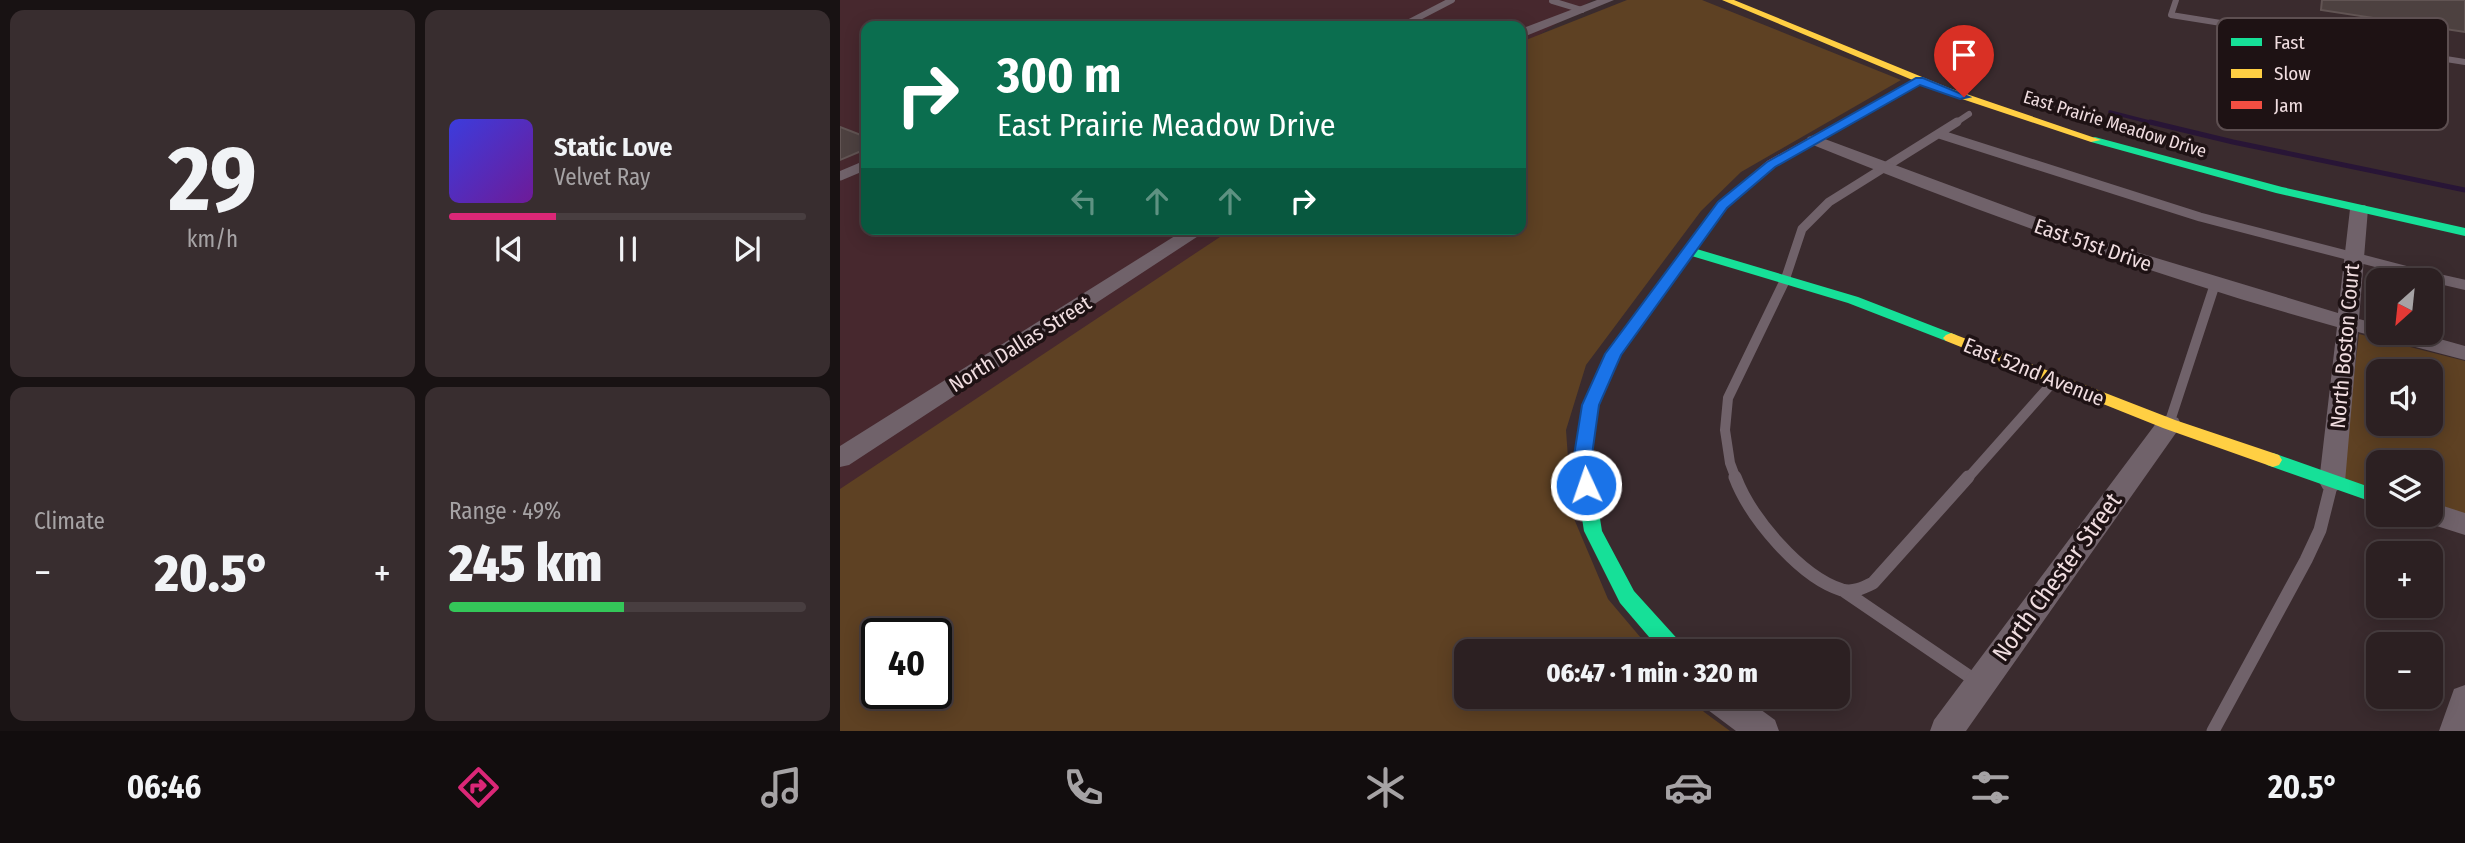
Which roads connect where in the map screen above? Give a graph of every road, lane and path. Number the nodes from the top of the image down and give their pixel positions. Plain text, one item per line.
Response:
1 (1452, 0) edge
2 (1553, 0) edge
3 (1608, 0) edge
4 (1726, 0) edge
5 (2176, 0) edge
6 (1544, 5) dead end
7 (1582, 10) junction
8 (1412, 21) edge
9 (2217, 22) edge
10 (1526, 32) edge
11 (1919, 81) junction
12 (1969, 114) dead end
13 (1939, 134) junction
14 (1814, 140) junction
15 (861, 166) edge
16 (1884, 169) junction
17 (840, 176) edge
18 (2359, 209) junction
19 (2465, 233) edge
20 (1191, 235) edge
21 (1689, 251) junction
22 (2353, 258) junction
23 (1786, 278) junction
24 (2215, 284) junction
25 (2465, 285) edge
26 (2346, 322) junction
27 (2366, 328) edge
28 (2435, 345) edge
29 (2465, 353) edge
30 (2054, 381) junction
31 (2169, 425) junction
32 (840, 458) edge
33 (2332, 482) junction
34 (2366, 492) edge
35 (2443, 517) edge
36 (2465, 524) edge
37 (1844, 591) junction
38 (1664, 639) edge
39 (1979, 683) junction
40 (2465, 699) edge
41 (1733, 709) edge
42 (1763, 731) edge
43 (1946, 731) edge
44 (2213, 731) edge
45 (2455, 731) edge

1 - 8 lane
2 - 6 lane
2 - 7 lane
3 - 7 street
4 - 11 street, East Prairie Meadow Drive
5 - 9 lane
7 - 10 street
11 - 14 street
11 - 18 street, East Prairie Meadow Drive
12 - 13 lane
13 - 16 lane
13 - 22 lane
14 - 16 street, East 51st Drive
14 - 21 street
15 - 17 lane
16 - 23 lane
16 - 24 street, East 51st Drive
18 - 19 street, East Prairie Meadow Drive
18 - 22 street, North Boston Court
20 - 32 street, North Dallas Street
21 - 23 street, East 52nd Avenue
21 - 38 street
22 - 25 lane
22 - 26 street, North Boston Court
23 - 30 street, East 52nd Avenue
23 - 37 lane
24 - 26 street, East 51st Drive
24 - 31 lane
26 - 27 street, East 51st Drive
26 - 33 street, North Boston Court
28 - 29 street
30 - 31 street, East 52nd Avenue
30 - 37 lane
31 - 33 street, East 52nd Avenue
31 - 39 street, North Chester Street
33 - 34 street, East 52nd Avenue
33 - 44 lane
35 - 36 street
37 - 39 lane
39 - 43 street, North Chester Street
40 - 45 street
41 - 42 street

